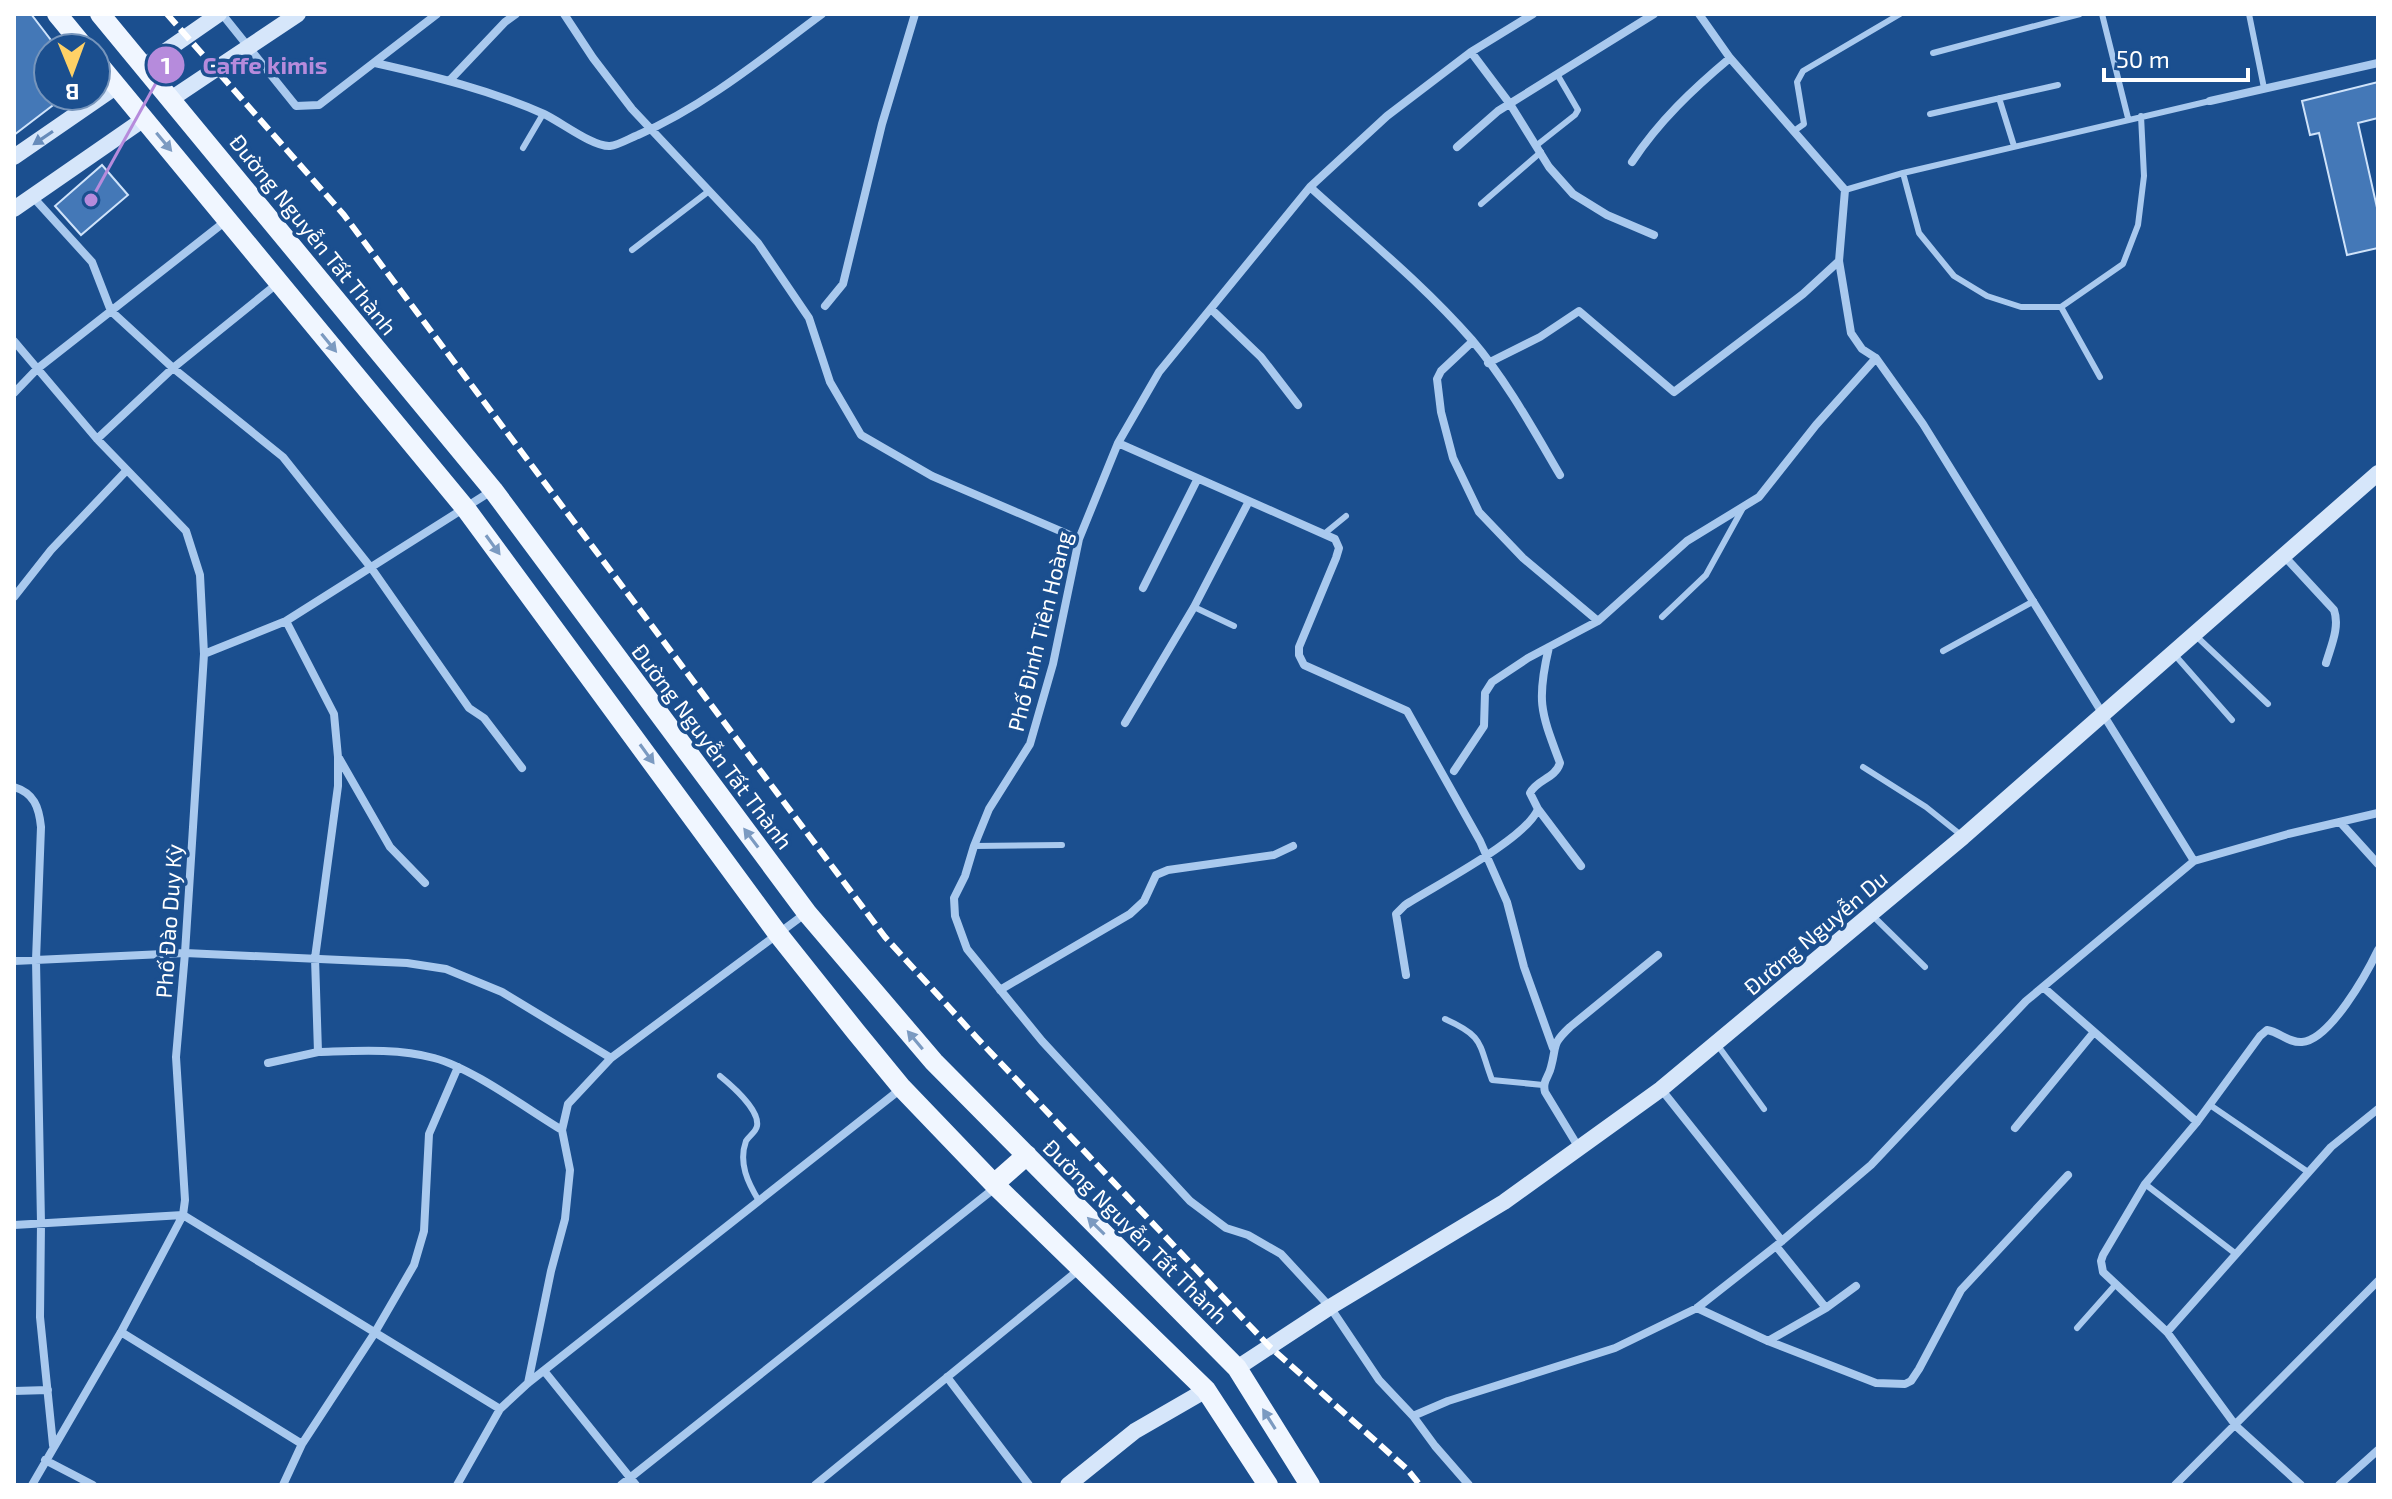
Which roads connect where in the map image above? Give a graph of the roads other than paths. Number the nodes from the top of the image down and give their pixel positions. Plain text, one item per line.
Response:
1 (57, 14) edge
2 (100, 14) edge
3 (220, 14) edge
4 (298, 14) edge
5 (437, 14) edge
6 (516, 14) edge
7 (564, 14) edge
8 (822, 14) edge
9 (915, 14) edge
10 (1533, 14) edge
11 (1654, 14) edge
12 (1699, 14) edge
13 (1900, 14) edge
14 (2080, 14) edge
15 (2102, 14) edge
16 (2249, 14) edge
17 (72, 32) edge
18 (249, 47) junction
19 (1471, 52) junction
20 (1933, 53) dead end
21 (1730, 58) junction
22 (375, 63) junction
23 (2378, 63) edge
24 (144, 66) junction
25 (1557, 74) junction
26 (112, 80) edge
27 (450, 80) junction
28 (2058, 85) dead end
29 (117, 86) junction
30 (2264, 88) junction
31 (1999, 98) junction
32 (171, 99) junction
33 (2210, 101) joint
34 (1510, 104) junction
35 (543, 114) junction
36 (1930, 114) dead end
37 (2141, 116) junction
38 (2128, 118) junction
39 (144, 119) junction
40 (652, 129) junction
41 (1794, 131) junction
42 (2014, 146) junction
43 (1457, 147) dead end
44 (523, 148) dead end
45 (1539, 149) junction
46 (14, 157) edge
47 (1632, 162) dead end
48 (1903, 173) junction
49 (1310, 187) junction
50 (1845, 190) junction
51 (709, 191) junction
52 (32, 196) junction
53 (1481, 204) dead end
54 (14, 209) edge
55 (228, 220) junction
56 (1654, 235) dead end
57 (632, 250) dead end
58 (1839, 261) junction
59 (279, 282) junction
60 (825, 306) dead end
61 (2061, 307) junction
62 (1211, 309) junction
63 (111, 311) junction
64 (14, 341) edge
65 (1473, 341) junction
66 (1876, 358) junction
67 (1488, 363) junction
68 (173, 368) junction
69 (37, 369) junction
70 (2100, 377) dead end
71 (406, 384) junction
72 (14, 393) edge
73 (380, 405) junction
74 (1298, 405) dead end
75 (97, 439) junction
76 (1118, 443) junction
77 (126, 471) junction
78 (2378, 473) edge
79 (1560, 475) dead end
80 (1197, 480) junction
81 (493, 490) junction
82 (1248, 503) junction
83 (1744, 506) junction
84 (466, 509) junction
85 (1346, 516) dead end
86 (1324, 534) junction
87 (1079, 539) junction
88 (2285, 557) junction
89 (372, 569) junction
90 (1143, 588) dead end
91 (14, 597) edge
92 (2034, 601) junction
93 (1194, 607) junction
94 (1662, 617) dead end
95 (286, 621) junction
96 (1598, 621) junction
97 (1234, 626) dead end
98 (2195, 635) junction
99 (1549, 647) junction
100 (1943, 651) dead end
101 (204, 654) junction
102 (2174, 654) junction
103 (2326, 663) dead end
104 (2268, 704) dead end
105 (2104, 713) junction
106 (2232, 720) dead end
107 (1125, 723) dead end
108 (338, 757) junction
109 (1863, 767) dead end
110 (522, 768) dead end
111 (1454, 771) dead end
112 (14, 787) edge
113 (1538, 809) junction
114 (2378, 813) edge
115 (2340, 822) junction
116 (1963, 837) junction
117 (1062, 845) dead end
118 (974, 846) junction
119 (1293, 846) dead end
120 (1486, 856) junction
121 (2194, 861) junction
122 (2378, 864) edge
123 (1581, 866) dead end
124 (425, 883) dead end
125 (807, 913) junction
126 (1871, 913) junction
127 (778, 934) junction
128 (2378, 950) edge
129 (185, 953) junction
130 (1658, 955) dead end
131 (315, 958) junction
132 (36, 960) junction
133 (14, 961) edge
134 (1925, 967) dead end
135 (1406, 975) dead end
136 (2043, 987) junction
137 (1000, 990) junction
138 (1445, 1019) dead end
139 (2094, 1032) junction
140 (1716, 1043) junction
141 (1553, 1048) junction
142 (318, 1052) junction
143 (611, 1058) junction
144 (268, 1063) dead end
145 (458, 1067) junction
146 (720, 1076) dead end
147 (1543, 1085) junction
148 (902, 1088) junction
149 (1661, 1089) junction
150 (2210, 1105) junction
151 (1764, 1109) dead end
152 (2378, 1109) edge
153 (2197, 1122) junction
154 (2015, 1128) dead end
155 (562, 1130) junction
156 (1579, 1148) junction
157 (1027, 1155) junction
158 (2308, 1172) junction
159 (2068, 1175) dead end
160 (2145, 1184) junction
161 (995, 1185) junction
162 (759, 1201) junction
163 (183, 1215) junction
164 (41, 1223) junction
165 (14, 1225) edge
166 (1779, 1244) junction
167 (2236, 1254) junction
168 (1081, 1268) junction
169 (2378, 1281) edge
170 (2116, 1284) junction
171 (1856, 1286) dead end
172 (1330, 1307) junction
173 (1697, 1308) junction
174 (1826, 1308) junction
175 (2077, 1328) dead end
176 (121, 1332) junction
177 (2167, 1332) junction
178 (374, 1334) junction
179 (1768, 1341) junction
180 (1237, 1368) junction
181 (545, 1372) junction
182 (947, 1377) junction
183 (528, 1383) junction
184 (48, 1390) junction
185 (1206, 1390) junction
186 (14, 1391) edge
187 (500, 1409) junction
188 (1413, 1416) junction
189 (2236, 1426) junction
190 (302, 1444) junction
191 (53, 1445) junction
192 (2378, 1450) edge
193 (45, 1460) junction
194 (633, 1481) edge
195 (32, 1485) edge
196 (93, 1485) edge
197 (283, 1485) edge
198 (457, 1485) edge
199 (621, 1485) edge
200 (815, 1485) edge
201 (1029, 1485) edge
202 (1068, 1485) edge
203 (1268, 1485) edge
204 (1310, 1485) edge
205 (1469, 1485) edge
206 (2175, 1485) edge
207 (2301, 1485) edge
208 (2339, 1485) edge

1 - 17 main road
2 - 24 main road, Đường Nguyễn Tất Thành
3 - 18 street
3 - 24 street
4 - 18 street
5 - 22 street
6 - 27 street
7 - 40 street
8 - 40 street
9 - 60 street
10 - 19 street, Phố Đinh Tiên Hoàng
11 - 25 street
12 - 21 street
13 - 41 lane
14 - 20 lane
15 - 38 lane
16 - 30 lane
18 - 22 street
18 - 32 street
19 - 34 street
19 - 49 street, Phố Đinh Tiên Hoàng
21 - 41 street
21 - 47 street
22 - 27 street
23 - 30 street
24 - 32 main road, Đường Nguyễn Tất Thành
25 - 34 street
25 - 45 lane
26 - 29 main road
27 - 35 street
28 - 31 lane
29 - 39 main road
29 -> 46 street
30 - 33 street
31 - 36 lane
31 - 42 lane
32 - 71 main road, Đường Nguyễn Tất Thành
33 - 37 lane
34 - 43 street
34 - 45 street
35 - 40 street
35 - 44 lane
37 - 38 lane
37 - 61 lane
38 - 42 lane
39 - 52 street
39 -> 55 main road
40 - 51 street
41 - 50 street
42 - 48 lane
45 - 53 lane
45 - 56 street
48 - 50 lane
48 - 61 lane
49 - 62 street, Phố Đinh Tiên Hoàng
49 - 65 street
50 - 58 street
51 - 57 lane
51 - 87 street
52 - 54 street
52 - 63 street
55 - 59 main road
55 - 63 street
58 - 66 street
58 - 67 street
59 - 68 street
59 -> 73 main road
61 - 70 lane
62 - 74 street
62 - 76 street, Phố Đinh Tiên Hoàng
63 - 68 street
63 - 69 street
64 - 69 street, Phố Đào Duy Kỳ
65 - 67 street
65 - 96 street
66 - 83 street
66 - 92 street
67 - 79 street
68 - 75 street
68 - 89 street
69 - 72 street
69 - 75 street, Phố Đào Duy Kỳ
71 - 73 main road
71 - 81 main road, Đường Nguyễn Tất Thành
73 - 84 main road
75 - 77 street, Phố Đào Duy Kỳ
76 - 80 street
76 - 87 street, Phố Đinh Tiên Hoàng
77 - 91 street
77 - 101 street, Phố Đào Duy Kỳ
78 - 88 street, Đường Nguyễn Du
80 - 82 street
80 - 90 street
81 - 84 street
125 -> 81 main road, Đường Nguyễn Tất Thành
82 - 86 street
82 - 93 street
83 - 94 lane
83 - 96 street
84 - 89 street
84 -> 127 main road
85 - 86 lane
86 - 120 street
87 - 118 street, Phố Đinh Tiên Hoàng
88 - 98 street, Đường Nguyễn Du
88 - 103 street
89 - 95 street
89 - 110 street
92 - 100 lane
92 - 105 street
93 - 97 lane
93 - 107 street
95 - 101 street
95 - 108 street
96 - 99 street
98 - 102 street, Đường Nguyễn Du
98 - 104 lane
99 - 111 street
99 - 113 street
101 - 129 street, Phố Đào Duy Kỳ
102 - 105 street, Đường Nguyễn Du
102 - 106 lane
105 - 116 street, Đường Nguyễn Du
105 - 121 street
108 - 124 street
108 - 131 street
109 - 116 lane
112 - 132 street
113 - 120 street
113 - 123 street
114 - 115 street
115 - 121 street
115 - 122 street
116 - 126 street, Đường Nguyễn Du
117 - 118 lane
118 - 137 street, Phố Đinh Tiên Hoàng
119 - 137 street
120 - 135 street
120 - 141 street
121 - 136 street
125 - 127 street
157 -> 125 main road, Đường Nguyễn Tất Thành
126 - 134 lane
126 - 140 street, Đường Nguyễn Du
127 - 143 street
127 - 148 main road
128 - 150 street
129 - 131 street
129 - 132 street
129 - 163 street, Phố Đào Duy Kỳ
130 - 141 street
131 - 142 street
131 - 143 street
132 - 133 street
132 - 164 street
136 - 139 street
136 - 166 street
137 - 172 street, Phố Đinh Tiên Hoàng
138 - 147 lane
139 - 153 street
139 - 154 street
140 - 149 street, Đường Nguyễn Du
140 - 151 lane
141 - 147 street
142 - 144 street
142 - 145 street
143 - 155 street
145 - 155 street
145 - 178 street
146 - 162 lane
147 - 156 street
148 - 161 main road
148 - 162 street
149 - 156 street, Đường Nguyễn Du
149 - 166 street
150 - 153 street
150 - 158 lane
152 - 158 street
153 - 160 street
155 - 183 street
156 - 172 street, Đường Nguyễn Du
157 - 161 main road
180 -> 157 main road, Đường Nguyễn Tất Thành
158 - 167 street
159 - 179 street
160 - 167 lane
160 - 170 street
161 - 168 main road
161 - 194 street
162 - 181 street
163 - 164 street
163 - 176 street, Phố Đào Duy Kỳ
163 - 178 street
164 - 165 street
164 - 184 street
166 - 173 street
166 - 174 street
167 - 177 street
168 - 182 street
168 - 185 main road
169 - 189 street
170 - 175 lane
170 - 177 street
171 - 174 street
172 - 180 street, Đường Nguyễn Du
172 - 188 street, Phố Đinh Tiên Hoàng
173 - 179 street
173 - 188 street
174 - 179 street
176 - 190 street
176 - 191 street, Phố Đào Duy Kỳ
177 - 189 street
178 - 187 street
178 - 190 street
204 -> 180 main road, Đường Nguyễn Tất Thành
181 - 183 street
181 - 194 street
182 - 200 street
182 - 201 street
183 - 187 street
184 - 186 street
184 - 191 street
185 - 202 street
185 - 203 main road
187 - 198 street
188 - 205 street, Phố Đinh Tiên Hoàng
189 - 206 street
189 - 207 street
190 - 197 street
191 - 193 street, Phố Đào Duy Kỳ
192 - 208 street
193 - 195 street, Phố Đào Duy Kỳ
193 - 196 street
194 - 199 street

